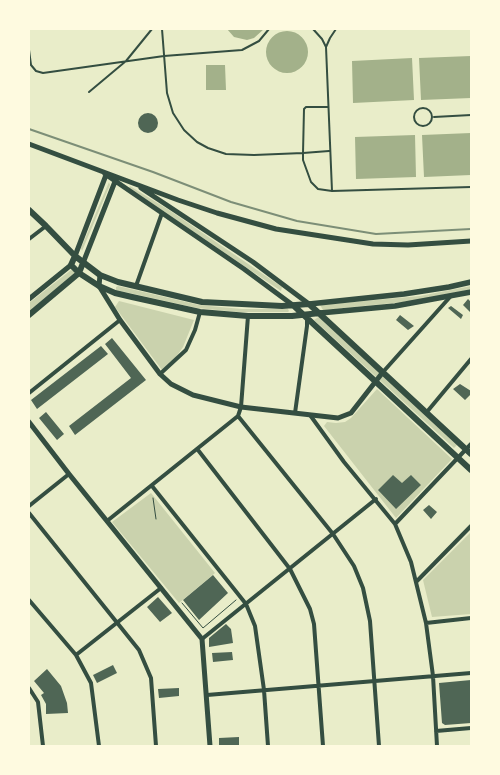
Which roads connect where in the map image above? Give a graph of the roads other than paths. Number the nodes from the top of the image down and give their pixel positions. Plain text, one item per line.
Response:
1 (152, 29) edge
2 (162, 29) edge
3 (269, 29) edge
4 (313, 29) edge
5 (336, 29) edge
6 (326, 48) junction
7 (29, 50) edge
8 (164, 56) junction
9 (126, 61) junction
10 (89, 92) dead end
11 (328, 107) junction
12 (471, 115) edge
13 (432, 117) junction
14 (29, 144) edge
15 (329, 151) junction
16 (303, 153) junction
17 (96, 168) junction
18 (106, 175) junction
19 (116, 178) junction
20 (132, 182) junction
21 (471, 187) edge
22 (332, 191) junction
23 (29, 210) edge
24 (162, 213) junction
25 (46, 226) junction
26 (29, 239) edge
27 (471, 241) edge
28 (75, 256) junction
29 (83, 263) junction
30 (71, 265) junction
31 (79, 273) junction
32 (100, 275) junction
33 (471, 282) edge
34 (99, 286) junction
35 (135, 287) junction
36 (471, 292) edge
37 (450, 297) junction
38 (29, 299) edge
39 (310, 304) junction
40 (294, 306) junction
41 (200, 312) junction
42 (320, 313) junction
43 (29, 314) edge
44 (306, 315) junction
45 (248, 316) junction
46 (120, 320) junction
47 (471, 359) edge
48 (383, 372) junction
49 (160, 374) junction
50 (376, 380) junction
51 (29, 393) edge
52 (241, 407) junction
53 (295, 413) junction
54 (426, 413) junction
55 (310, 415) junction
56 (238, 416) junction
57 (29, 422) edge
58 (470, 449) edge
59 (198, 450) junction
60 (459, 458) junction
61 (471, 470) edge
62 (68, 474) junction
63 (152, 486) junction
64 (376, 500) junction
65 (29, 506) edge
66 (29, 514) edge
67 (107, 521) junction
68 (395, 524) junction
69 (471, 526) edge
70 (333, 534) junction
71 (290, 569) junction
72 (417, 582) junction
73 (161, 588) junction
74 (29, 602) edge
75 (246, 604) junction
76 (471, 618) edge
77 (117, 622) junction
78 (426, 623) junction
79 (202, 639) junction
80 (76, 656) junction
81 (471, 673) edge
82 (433, 676) junction
83 (374, 681) junction
84 (318, 686) junction
85 (29, 688) edge
86 (264, 690) junction
87 (207, 695) junction
88 (471, 728) edge
89 (436, 731) junction
90 (43, 746) edge
91 (99, 746) edge
92 (156, 746) edge
93 (210, 746) edge
94 (268, 746) edge
95 (323, 746) edge
96 (379, 746) edge
97 (437, 746) edge

1 - 9 lane
2 - 8 lane
3 - 8 lane
4 - 6 lane
5 - 6 lane
6 - 11 lane
7 - 9 lane
8 - 9 lane
8 - 16 lane
9 - 10 lane
11 - 15 lane
11 - 16 lane
12 - 13 lane
13 - 13 lane
14 - 17 street
15 - 16 lane
15 - 22 lane
16 - 22 lane
17 - 18 street
17 - 19 street
18 - 19 street
18 - 28 street
19 - 20 street
19 - 24 street
19 - 29 street
20 - 27 street
20 - 39 street
21 - 22 lane
23 - 25 main road
24 - 35 street
24 - 40 street
25 - 26 street
25 - 28 main road
28 - 29 main road
28 - 30 main road
29 - 31 main road
29 - 32 main road
30 - 31 main road
30 - 38 street
31 - 34 main road
31 - 43 main road
32 - 34 street
32 - 35 main road
33 - 39 main road
34 - 41 main road
34 - 46 street
35 - 40 main road
36 - 37 main road
37 - 42 main road
37 - 48 street
39 - 40 main road
39 - 42 main road
40 - 44 main road
41 - 45 main road
41 - 49 street
42 - 44 main road
42 - 48 main road
44 - 45 main road
44 - 50 main road
44 - 53 street
45 - 52 street
46 - 49 street
46 - 51 street
47 - 54 street
48 - 50 street
48 - 54 main road
49 - 52 street
50 - 55 street
50 - 60 main road
52 - 53 street
52 - 56 street
53 - 55 street
54 - 58 main road
55 - 64 street
56 - 59 street
56 - 70 street
57 - 62 street
58 - 60 street
59 - 63 street
59 - 71 street
60 - 61 main road
60 - 68 street
62 - 65 street
62 - 67 street
63 - 67 street
63 - 75 street
64 - 68 street
64 - 70 street
66 - 77 street
67 - 73 street
68 - 72 street
69 - 72 street
70 - 71 street
70 - 83 street
71 - 75 street
71 - 84 street
72 - 78 street
73 - 77 street
73 - 79 street
74 - 80 street
75 - 79 street
75 - 86 street
76 - 78 street
77 - 80 street
77 - 92 street
78 - 82 street
79 - 87 street
80 - 91 street
81 - 82 street
82 - 83 street
82 - 89 street
83 - 84 street
83 - 96 street
84 - 86 street
84 - 95 street
85 - 90 street
86 - 87 street
86 - 94 street
87 - 93 street
88 - 89 street
89 - 97 street

